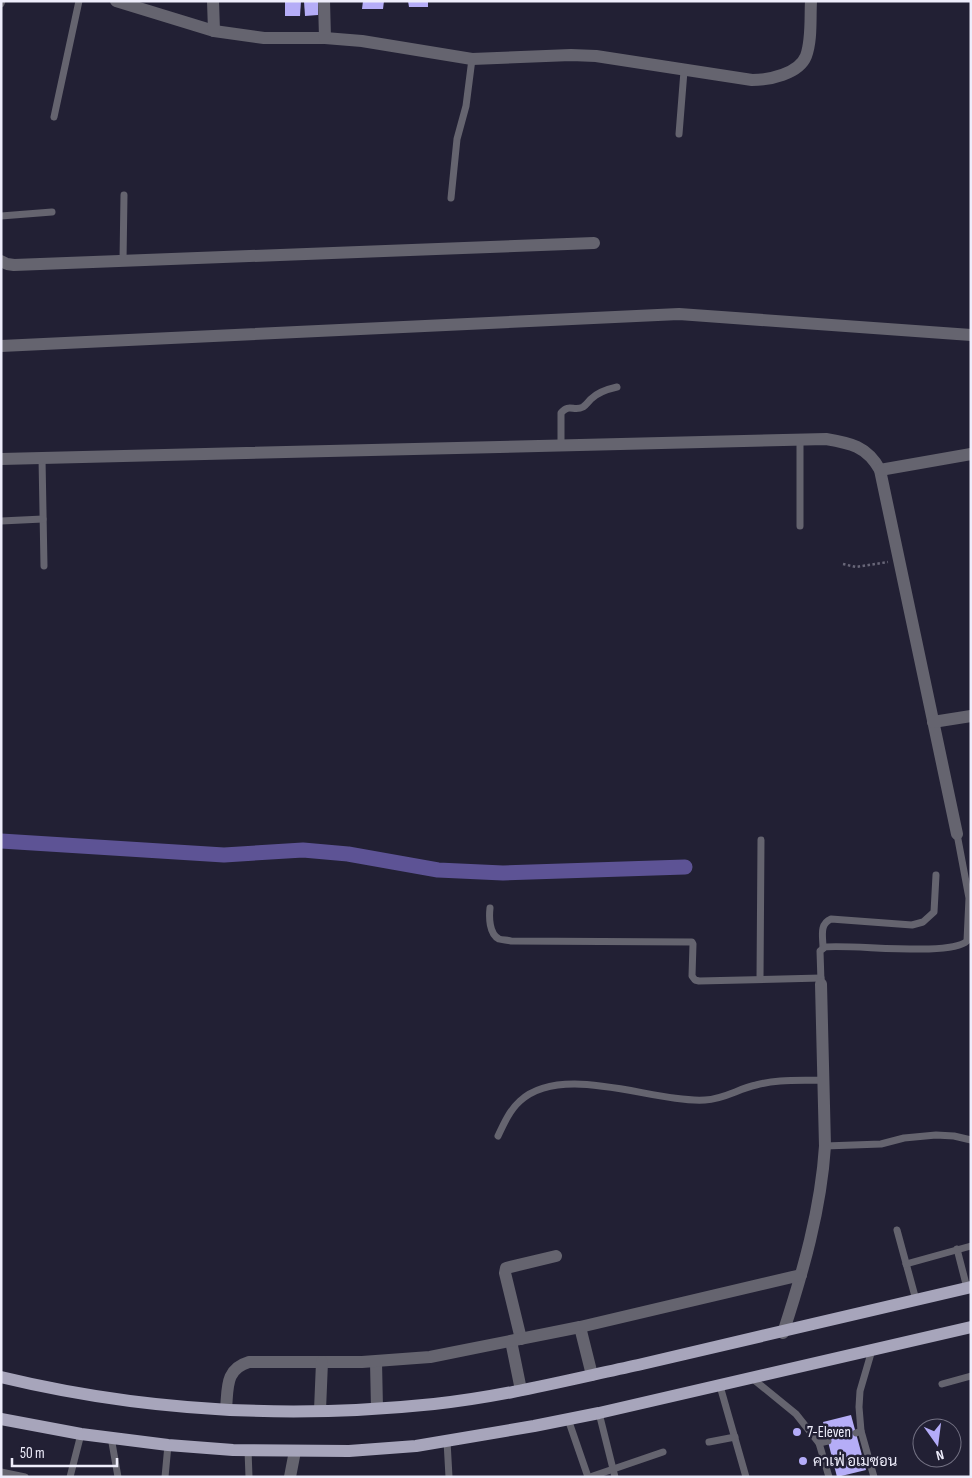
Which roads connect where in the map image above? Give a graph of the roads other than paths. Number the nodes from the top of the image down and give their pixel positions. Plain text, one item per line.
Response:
1 (79, 1) edge
2 (116, 1) edge
3 (213, 1) edge
4 (324, 1) edge
5 (811, 1) edge
6 (214, 31) junction
7 (325, 38) junction
8 (472, 58) junction
9 (684, 71) junction
10 (54, 117) dead end
11 (679, 134) dead end
12 (124, 195) dead end
13 (451, 198) dead end
14 (52, 212) dead end
15 (1, 216) edge
16 (594, 242) dead end
17 (1, 261) edge
18 (123, 261) junction
19 (971, 335) edge
20 (1, 346) edge
21 (617, 387) dead end
22 (800, 440) junction
23 (561, 446) junction
24 (971, 454) edge
25 (42, 458) junction
26 (1, 459) edge
27 (880, 470) junction
28 (43, 519) junction
29 (1, 521) edge
30 (800, 526) dead end
31 (44, 566) dead end
32 (971, 716) edge
33 (933, 722) junction
34 (957, 834) joint
35 (761, 840) dead end
36 (936, 874) dead end
37 (969, 883) edge
38 (490, 908) dead end
39 (823, 948) junction
40 (760, 979) junction
41 (821, 981) junction
42 (824, 1080) junction
43 (498, 1136) dead end
44 (971, 1140) edge
45 (825, 1146) junction
46 (897, 1230) dead end
47 (971, 1246) edge
48 (957, 1249) junction
49 (556, 1256) dead end
50 (906, 1264) junction
51 (801, 1275) junction
52 (969, 1288) edge
53 (916, 1300) junction
54 (580, 1326) junction
55 (971, 1327) edge
56 (783, 1332) junction
57 (516, 1340) junction
58 (872, 1350) junction
59 (322, 1362) junction
60 (376, 1362) junction
61 (592, 1375) junction
62 (971, 1376) edge
63 (1, 1377) edge
64 (752, 1379) junction
65 (942, 1384) dead end
66 (720, 1386) junction
67 (520, 1390) junction
68 (377, 1408) junction
69 (226, 1409) junction
70 (320, 1410) junction
71 (599, 1413) junction
72 (1, 1419) edge
73 (568, 1419) junction
74 (81, 1434) junction
75 (111, 1437) junction
76 (735, 1437) junction
77 (447, 1441) junction
78 (828, 1441) dead end
79 (709, 1442) dead end
80 (819, 1443) junction
81 (168, 1445) junction
82 (248, 1450) junction
83 (295, 1451) junction
84 (663, 1452) dead end
85 (613, 1468) junction
86 (1, 1472) edge
87 (25, 1477) edge
88 (70, 1477) edge
89 (118, 1477) edge
90 (165, 1477) edge
91 (249, 1477) edge
92 (290, 1477) edge
93 (449, 1477) edge
94 (589, 1477) edge
95 (615, 1477) edge
96 (746, 1477) edge
97 (829, 1477) edge
98 (874, 1477) edge

1 - 10 lane
2 - 6 street
3 - 6 street
4 - 7 street
5 - 9 street
6 - 7 street
7 - 8 street
8 - 9 street
8 - 13 lane
9 - 11 lane
12 - 18 lane
14 - 15 lane
16 - 18 street
17 - 18 street
19 - 20 street
21 - 23 lane
22 - 23 street
22 - 27 street
22 - 30 lane
23 - 25 street
24 - 27 street
25 - 26 street
25 - 28 lane
27 - 33 street
28 - 29 lane
28 - 31 lane
32 - 33 street
33 - 34 street
34 - 37 lane
35 - 40 lane
36 - 39 lane
37 - 39 lane
38 - 40 lane
39 - 41 lane
40 - 41 lane
41 - 42 street
42 - 43 lane
42 - 45 street
44 - 45 lane
45 - 51 street
46 - 50 lane
47 - 48 lane
48 - 50 lane
48 - 52 lane
49 - 57 street
50 - 53 lane
51 - 54 street
51 - 56 street
52 - 53 main road
53 - 56 main road
54 - 57 street
54 - 61 street
55 - 58 main road
56 - 61 main road
57 - 60 street
57 - 67 street
58 - 64 main road
58 - 98 lane
59 - 60 street
59 - 69 street
59 - 70 street
60 - 68 street
61 - 67 main road
62 - 65 lane
63 - 69 main road
64 - 66 main road
64 - 80 lane
66 - 71 main road
66 - 76 lane
67 - 68 main road
68 - 70 main road
69 - 70 main road
71 - 73 main road
71 - 85 lane
72 - 74 main road
73 - 77 main road
73 - 94 lane
74 - 75 main road
74 - 88 lane
75 - 81 main road
75 - 89 lane
76 - 79 lane
76 - 96 lane
77 - 83 main road
77 - 93 lane
78 - 80 lane
80 - 97 lane
81 - 82 main road
81 - 90 lane
82 - 83 main road
82 - 91 lane
83 - 92 street
84 - 85 lane
85 - 94 lane
85 - 95 lane
86 - 87 lane

